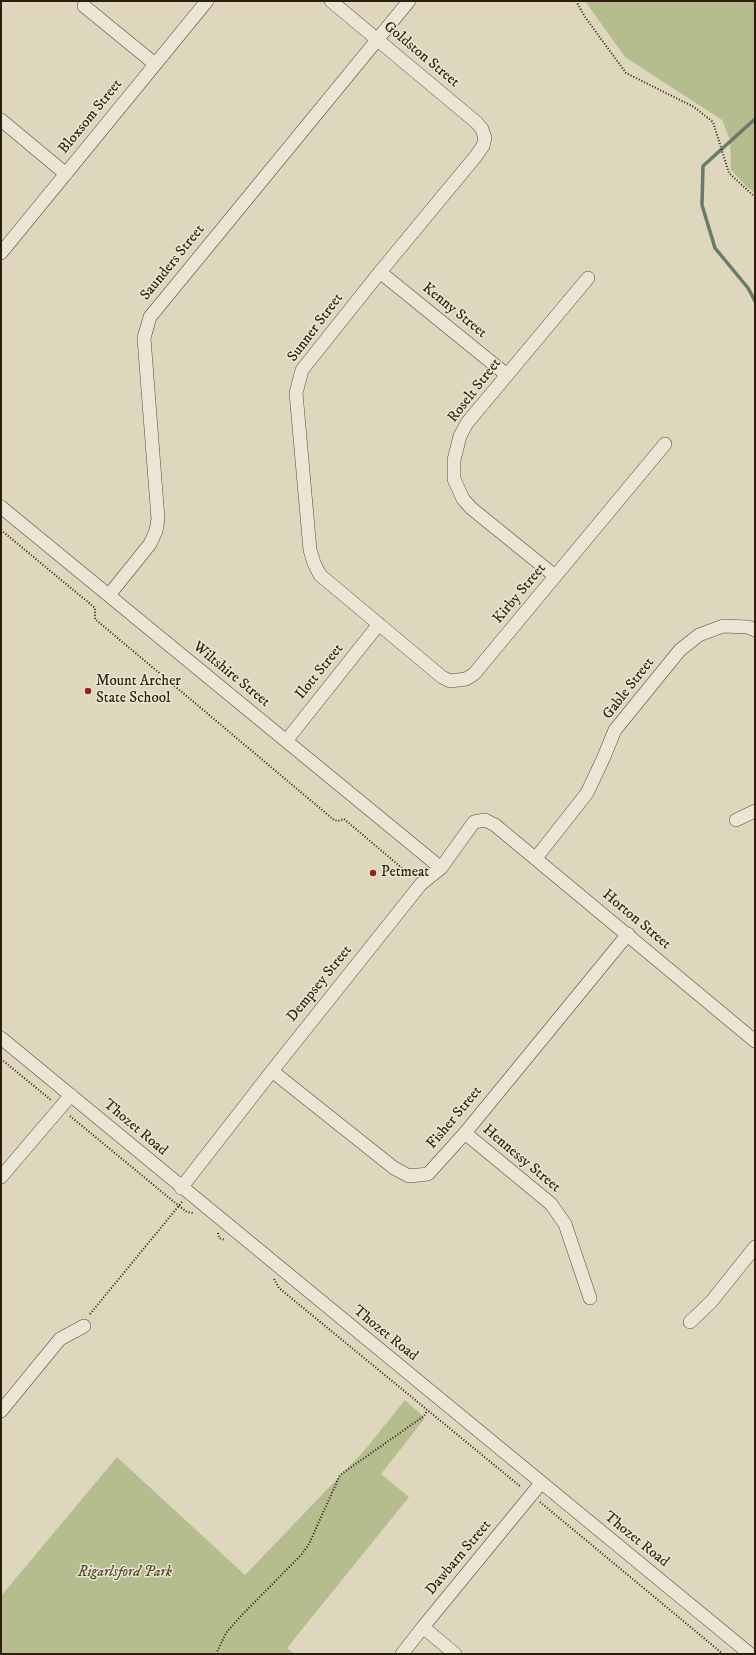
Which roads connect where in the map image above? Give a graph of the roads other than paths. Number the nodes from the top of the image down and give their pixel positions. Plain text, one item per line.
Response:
1 (207, 1) edge
2 (331, 1) edge
3 (409, 1) edge
4 (84, 6) dead end
5 (378, 40) junction
6 (155, 64) junction
7 (1, 120) edge
8 (484, 138) joint
9 (66, 174) junction
10 (1, 253) edge
11 (380, 272) junction
12 (588, 278) dead end
13 (507, 375) junction
14 (664, 444) dead end
15 (1, 507) edge
16 (555, 576) junction
17 (109, 595) junction
18 (379, 624) junction
19 (755, 630) edge
20 (286, 741) junction
21 (755, 811) edge
22 (736, 820) dead end
23 (495, 825) joint
24 (536, 858) junction
25 (441, 868) junction
26 (628, 934) junction
27 (1, 1038) edge
28 (755, 1040) edge
29 (272, 1071) junction
30 (70, 1095) junction
31 (465, 1133) junction
32 (1, 1177) edge
33 (185, 1190) junction
34 (755, 1247) edge
35 (590, 1298) dead end
36 (690, 1322) dead end
37 (84, 1326) road end
38 (1, 1411) edge
39 (542, 1483) junction
40 (423, 1627) junction
41 (402, 1654) edge
42 (455, 1654) edge
43 (750, 1654) edge

1 - 6 street, Bloxsom Street
2 - 5 street, Goldston Street
3 - 5 street, Saunders Street
4 - 6 street
5 - 8 street, Goldston Street
5 - 17 street, Saunders Street
6 - 9 street, Bloxsom Street
7 - 9 street
8 - 11 street, Sunner Street
9 - 10 street, Bloxsom Street
11 - 13 street, Kenny Street
11 - 18 street, Sunner Street
12 - 13 street, Roselt Street
13 - 16 street, Roselt Street
14 - 16 street, Kirby Street
15 - 17 street, Wiltshire Street
16 - 18 street, Kirby Street
17 - 20 street, Wiltshire Street
18 - 20 street, Ilott Street
19 - 24 street, Gable Street
20 - 25 street, Wiltshire Street
21 - 22 street
23 - 24 street, Horton Street
23 - 25 street, Dempsey Street
24 - 26 street, Horton Street
25 - 29 street, Dempsey Street
26 - 28 street, Horton Street
26 - 31 street, Fisher Street
27 - 30 street, Thozet Road
29 - 31 street, Fisher Street
29 - 33 street, Dempsey Street
30 - 32 street
30 - 33 street, Thozet Road
31 - 35 street, Hennessy Street
33 - 39 street, Thozet Road
34 - 36 street
37 - 38 street
39 - 40 street, Dawbarn Street
39 - 43 street, Thozet Road
40 - 41 street, Dawbarn Street
40 - 42 street

